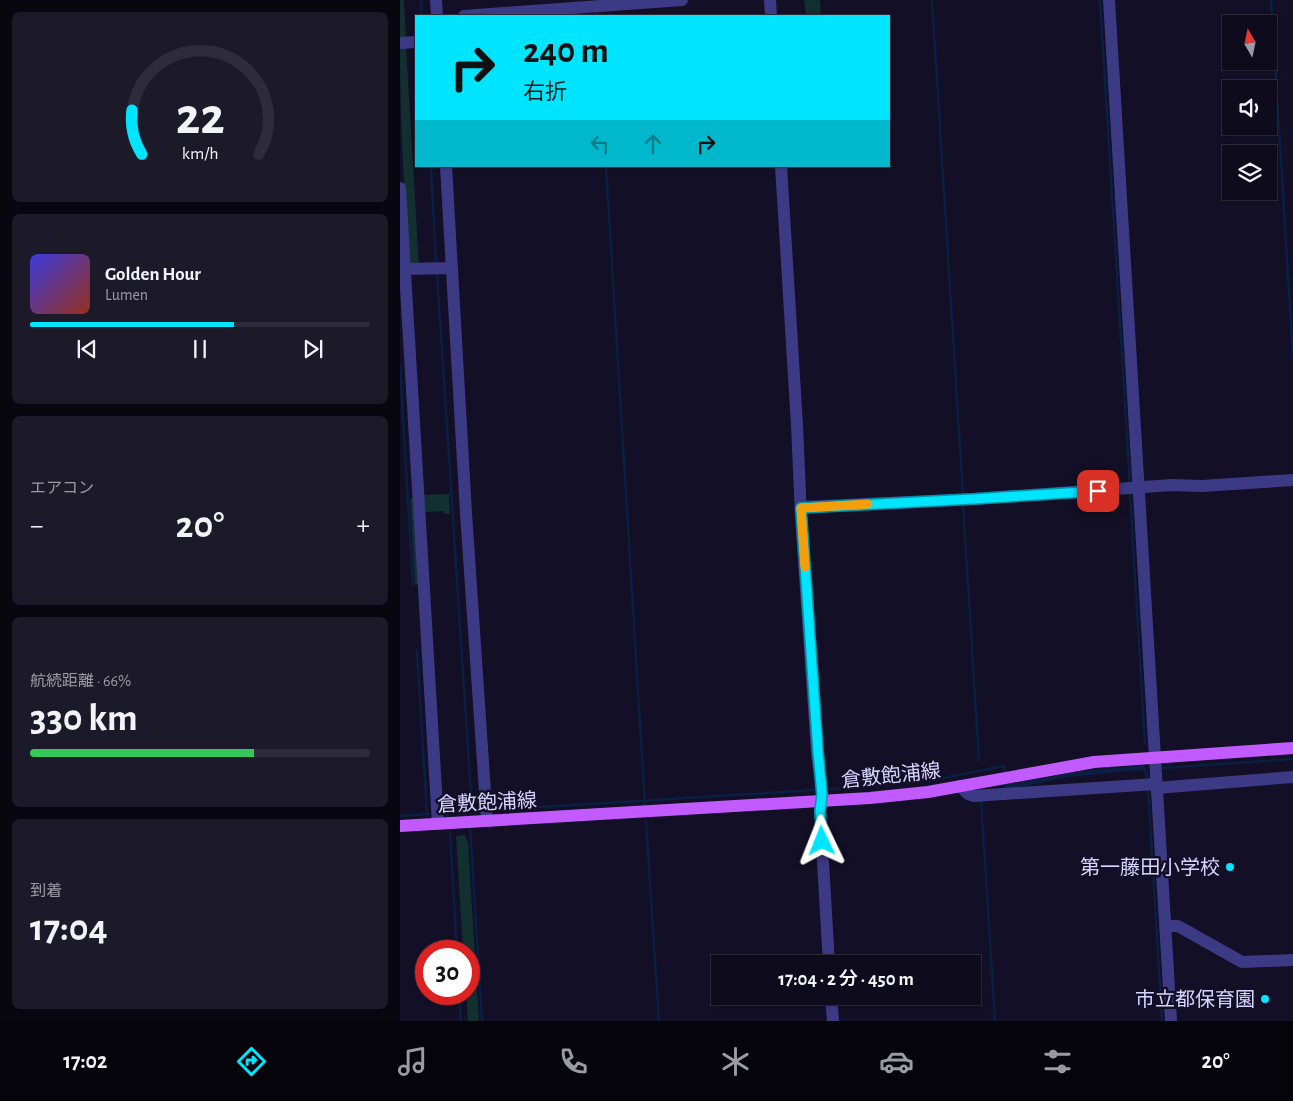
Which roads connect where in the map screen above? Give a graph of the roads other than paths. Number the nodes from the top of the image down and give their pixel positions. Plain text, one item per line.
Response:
1 (436, 0) edge
2 (682, 0) edge
3 (770, 0) edge
4 (1109, 0) edge
5 (437, 15) edge
6 (478, 15) edge
7 (771, 15) edge
8 (415, 42) edge
9 (400, 43) edge
10 (446, 167) edge
11 (781, 167) edge
12 (400, 188) edge
13 (442, 268) junction
14 (404, 269) junction
15 (1293, 480) edge
16 (1133, 488) junction
17 (801, 508) junction
18 (1293, 748) edge
19 (1154, 757) junction
20 (1293, 777) edge
21 (1152, 785) junction
22 (960, 786) junction
23 (822, 801) junction
24 (487, 821) junction
25 (438, 824) junction
26 (400, 826) edge
27 (1165, 926) junction
28 (828, 955) edge
29 (1293, 960) edge
30 (832, 1005) edge
31 (833, 1021) edge
32 (1171, 1021) edge

1 - 5 street
2 - 6 street
3 - 7 street
4 - 16 street
8 - 9 street
10 - 13 street
11 - 17 street
12 - 14 street
13 - 14 street
13 - 24 street
14 - 25 street
15 - 16 street
16 - 17 street
16 - 19 street
17 - 23 street
18 - 19 main road, 倉敷飽浦線
19 - 21 street
19 - 22 main road, 倉敷飽浦線
20 - 21 street
21 - 22 street
21 - 27 street
22 - 23 main road, 倉敷飽浦線
23 - 24 main road, 倉敷飽浦線
23 - 28 street
24 - 25 main road, 倉敷飽浦線
25 - 26 main road, 倉敷飽浦線
27 - 29 street
27 - 32 street
30 - 31 street

